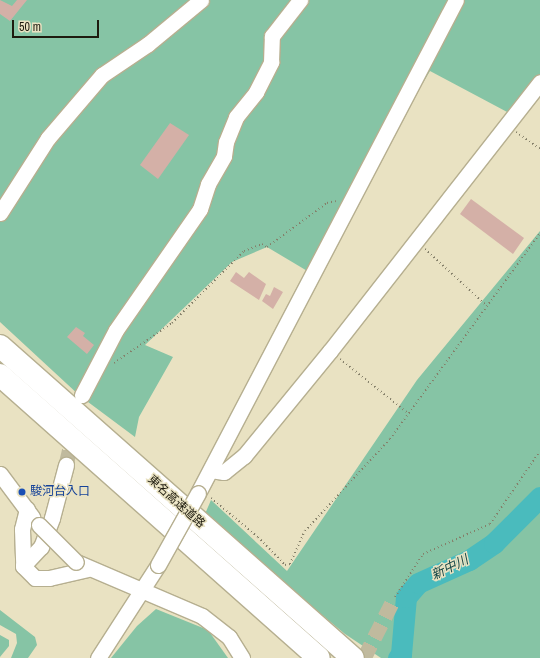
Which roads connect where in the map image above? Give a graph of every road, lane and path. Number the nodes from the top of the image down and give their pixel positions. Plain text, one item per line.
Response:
1 (201, 0) edge
2 (300, 0) edge
3 (456, 0) edge
4 (540, 82) edge
5 (506, 125) junction
6 (540, 148) edge
7 (352, 201) junction
8 (0, 213) edge
9 (540, 233) edge
10 (416, 240) junction
11 (486, 305) junction
12 (0, 346) edge
13 (330, 351) junction
14 (111, 366) dead end
15 (0, 375) edge
16 (82, 395) dead end
17 (408, 413) junction
18 (540, 451) edge
19 (66, 465) tunnel mouth
20 (211, 470) junction
21 (0, 474) edge
22 (199, 491) junction
23 (27, 509) junction
24 (82, 565) junction
25 (23, 566) junction
26 (141, 592) junction
27 (395, 597) tunnel mouth
28 (98, 658) edge
29 (242, 658) edge
30 (319, 658) edge
31 (352, 658) edge

1 - 8 street
2 - 16 street
3 - 7 street
4 - 5 street
5 - 6 path
5 - 10 street
7 - 14 path
7 - 20 street
9 - 11 path
10 - 11 path
10 - 13 street
11 - 17 path
12 - 31 highway, 東名高速道路
13 - 17 path
13 - 20 street
15 - 30 highway, 東名高速道路
17 - 22 path
18 - 27 path
19 - 25 street
20 - 22 street
21 - 23 street
22 - 26 street, bridge
23 - 24 street, bridge
23 - 25 street
24 - 25 street
24 - 26 street
26 - 28 street
26 - 29 street

